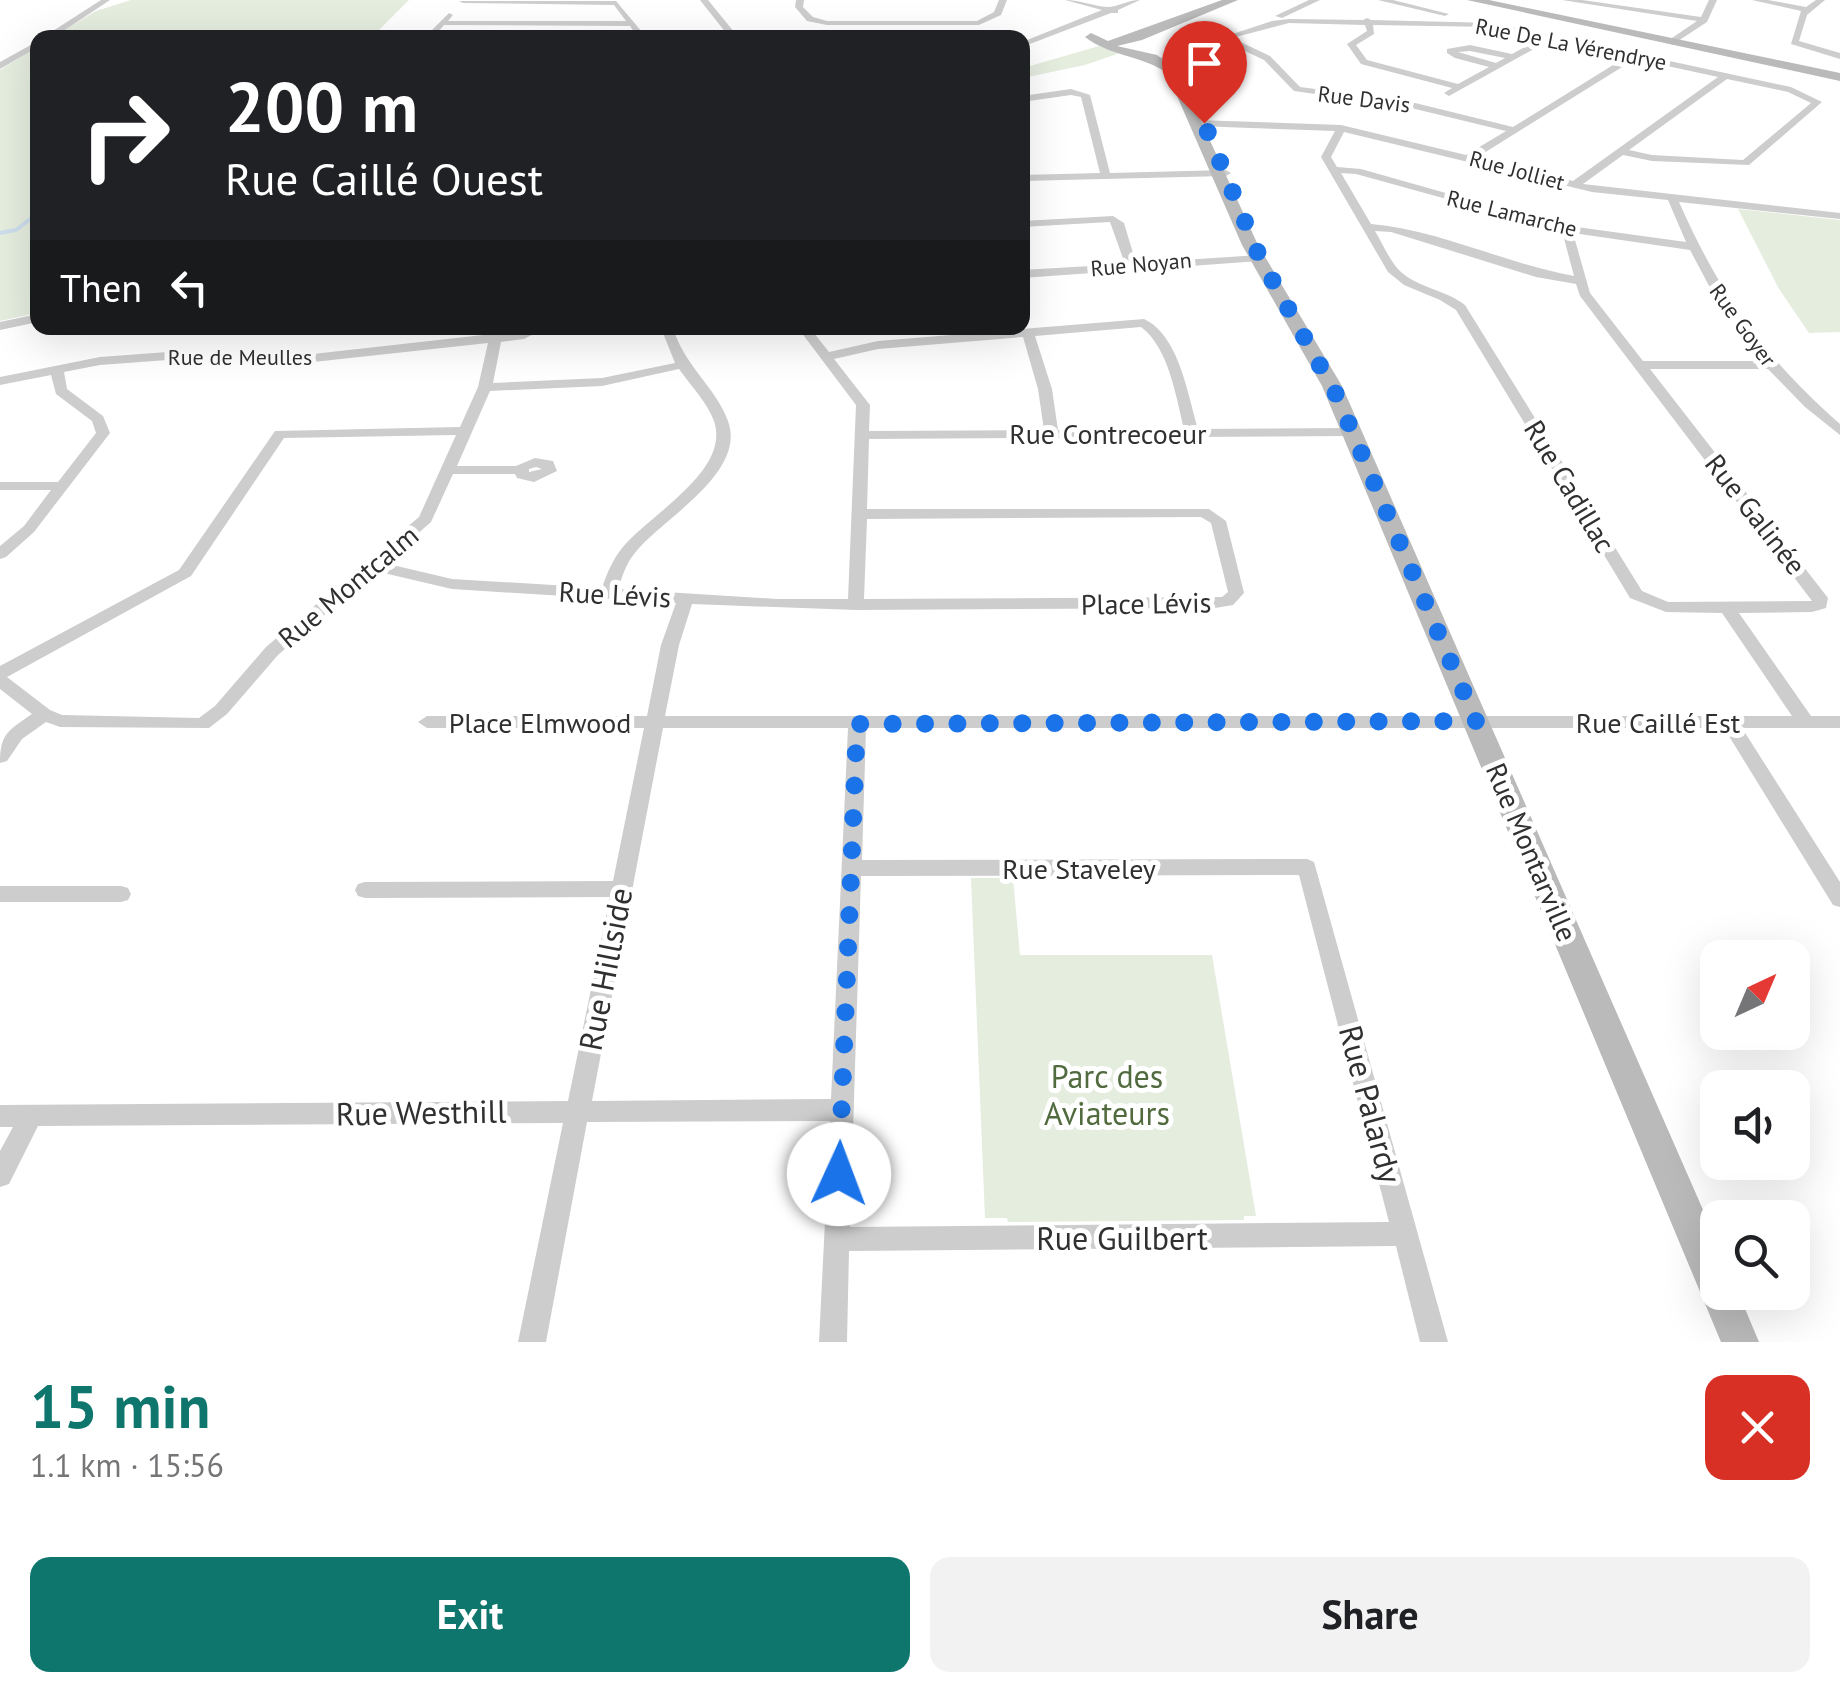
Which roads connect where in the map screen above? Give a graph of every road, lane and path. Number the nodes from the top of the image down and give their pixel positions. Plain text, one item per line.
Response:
1 (106, 0) edge
2 (463, 0) edge
3 (704, 0) edge
4 (800, 0) edge
5 (1004, 0) edge
6 (1069, 0) edge
7 (1136, 0) edge
8 (1232, 0) edge
9 (1316, 0) edge
10 (1382, 0) edge
11 (1473, 0) edge
12 (1566, 0) edge
13 (1713, 0) edge
14 (1756, 0) edge
15 (1821, 0) edge
16 (1596, 3) edge
17 (1806, 10) junction
18 (1430, 11) junction
19 (1115, 12) junction
20 (1286, 12) junction
21 (1314, 19) junction
22 (1367, 20) junction
23 (1704, 20) junction
24 (1435, 22) junction
25 (442, 23) junction
26 (634, 24) junction
27 (1266, 24) junction
28 (1493, 25) junction
29 (59, 30) edge
30 (435, 30) edge
31 (638, 30) edge
32 (728, 30) edge
33 (1065, 30) junction
34 (1549, 37) junction
35 (1228, 40) junction
36 (1030, 42) edge
37 (1672, 42) junction
38 (1122, 44) junction
39 (30, 47) edge
40 (1633, 56) junction
41 (1840, 56) edge
42 (1512, 57) junction
43 (1161, 59) junction
44 (2, 63) edge
45 (1497, 66) junction
46 (1725, 76) junction
47 (1840, 78) edge
48 (1459, 87) junction
49 (1030, 99) edge
50 (1424, 107) junction
51 (1200, 123) junction
52 (1342, 128) junction
53 (1515, 130) junction
54 (1620, 151) junction
55 (1470, 158) junction
56 (1333, 170) junction
57 (1105, 173) junction
58 (1222, 173) junction
59 (1030, 178) edge
60 (1574, 186) junction
61 (1673, 200) junction
62 (1840, 216) edge
63 (1030, 224) edge
64 (1367, 227) junction
65 (1566, 230) junction
66 (1694, 247) junction
67 (1260, 258) junction
68 (1131, 265) junction
69 (1030, 273) edge
70 (1580, 281) junction
71 (30, 320) edge
72 (0, 326) edge
73 (1030, 332) edge
74 (524, 335) edge
75 (669, 335) edge
76 (810, 335) edge
77 (996, 335) edge
78 (1029, 335) edge
79 (495, 338) junction
80 (826, 356) junction
81 (682, 365) junction
82 (1640, 365) junction
83 (1770, 365) junction
84 (56, 368) junction
85 (0, 381) edge
86 (485, 387) junction
87 (1840, 431) edge
88 (466, 432) junction
89 (1352, 432) junction
90 (1051, 433) junction
91 (1192, 433) junction
92 (863, 434) junction
93 (448, 470) junction
94 (521, 470) dead end
95 (0, 486) edge
96 (64, 486) junction
97 (860, 514) junction
98 (0, 554) edge
99 (376, 566) junction
100 (608, 594) junction
101 (686, 598) junction
102 (856, 605) junction
103 (1727, 608) junction
104 (0, 676) edge
105 (44, 714) junction
106 (1476, 721) junction
107 (427, 722) dead end
108 (1729, 722) junction
109 (1806, 722) junction
110 (1840, 722) edge
111 (654, 724) junction
112 (857, 724) junction
113 (0, 756) edge
114 (1307, 867) joint
115 (851, 868) junction
116 (620, 889) junction
117 (365, 890) dead end
118 (0, 894) edge
119 (121, 894) dead end
120 (1840, 898) edge
121 (577, 1110) junction
122 (841, 1110) junction
123 (0, 1116) edge
124 (31, 1116) junction
125 (0, 1176) edge
126 (1406, 1234) junction
127 (838, 1239) junction
128 (1700, 1249) edge
129 (1726, 1310) edge
130 (532, 1342) edge
131 (832, 1342) edge
132 (1434, 1342) edge
133 (1740, 1342) edge

1 - 29 street
2 - 25 street
2 - 26 street
3 - 32 street
4 - 5 street
6 - 19 street
7 - 19 street
8 - 38 street
9 - 20 street
10 - 18 street
11 - 37 street
12 - 16 street
13 - 23 street
14 - 17 street
15 - 17 street
16 - 23 street
17 - 41 street
18 - 24 street
18 - 28 street
19 - 33 street
20 - 21 street
20 - 27 street
21 - 22 street, Rue De La Vérendrye
21 - 27 street, Rue De La Vérendrye
22 - 24 street, Rue De La Vérendrye
22 - 48 street
23 - 37 street
24 - 28 street, Rue De La Vérendrye
25 - 26 street
25 - 30 street
26 - 31 street
27 - 35 street, Rue De La Vérendrye
28 - 34 street, Rue De La Vérendrye
33 - 36 street
33 - 38 street
34 - 40 street, Rue De La Vérendrye
34 - 42 street
35 - 43 street, Rue De La Vérendrye
35 - 50 street, Rue Davis
37 - 47 street
38 - 43 street
39 - 44 street
40 - 46 street, Rue De La Vérendrye
40 - 53 street
42 - 45 street
42 - 45 street
43 - 51 street, Rue Montarville
45 - 48 street
46 - 54 street
46 - 54 street, Rue De La Vérendrye
48 - 50 street
49 - 57 street
50 - 53 street, Rue Davis
51 - 52 street, Rue Jolliet
51 - 58 street, Rue Montarville
52 - 55 street, Rue Jolliet
52 - 56 street
53 - 55 street
54 - 60 street
55 - 60 street, Rue Jolliet
56 - 64 street
56 - 65 street, Rue Lamarche
57 - 58 street
57 - 59 street
58 - 67 street, Rue Montarville
60 - 61 street, Rue Jolliet
61 - 62 street, Rue Jolliet
61 - 66 street, Rue Goyer
63 - 68 street
64 - 70 street
64 - 103 street, Rue Cadillac
65 - 66 street, Rue Lamarche
65 - 70 street, Rue Galinée
66 - 83 street, Rue Goyer
67 - 68 street, Rue Noyan
67 - 89 street, Rue Montarville
68 - 69 street, Rue Noyan
70 - 82 street, Rue Galinée
71 - 72 street
73 - 91 street
74 - 79 street, Rue de Meulles
75 - 81 street
76 - 80 street
77 - 80 street
78 - 90 street
79 - 84 street, Rue de Meulles
79 - 86 street, Rue Montcalm
80 - 92 street
81 - 86 street
81 - 100 street
82 - 83 street
82 - 103 street, Rue Galinée
83 - 87 street, Rue Goyer
84 - 85 street, Rue de Meulles
84 - 96 street
86 - 88 street, Rue Montcalm
88 - 93 street, Rue Montcalm
88 - 104 street
89 - 91 street, Rue Contrecoeur
89 - 106 street, Rue Montarville
90 - 91 street, Rue Contrecoeur
90 - 92 street, Rue Contrecoeur
92 - 97 street
93 - 94 street
93 - 99 street, Rue Montcalm
95 - 96 street
96 - 98 street
97 - 102 street
97 - 102 street, Place Lévis
99 - 100 street, Rue Lévis
99 - 105 street, Rue Montcalm
100 - 101 street, Rue Lévis
101 - 102 street, Rue Lévis
101 - 111 street, Rue Hillside
103 - 109 street
104 - 105 street
105 - 113 street
106 - 108 street, Rue Caillé Est
106 - 112 street, Rue Caillé Est
106 - 128 street, Rue Montarville
107 - 111 street, Place Elmwood
108 - 109 street, Rue Caillé Est
108 - 120 street
109 - 110 street, Rue Caillé Est
111 - 112 street, Place Elmwood
111 - 116 street, Rue Hillside
112 - 115 street
114 - 115 street, Rue Staveley
114 - 126 street, Rue Palardy
115 - 122 street
116 - 117 street
116 - 121 street, Rue Hillside
118 - 119 street
121 - 122 street, Rue Westhill
121 - 124 street, Rue Westhill
121 - 130 street, Rue Hillside
122 - 127 street
123 - 124 street, Rue Westhill
124 - 125 street
126 - 127 street, Rue Guilbert
126 - 132 street, Rue Palardy
127 - 131 street
129 - 133 street, Rue Montarville

